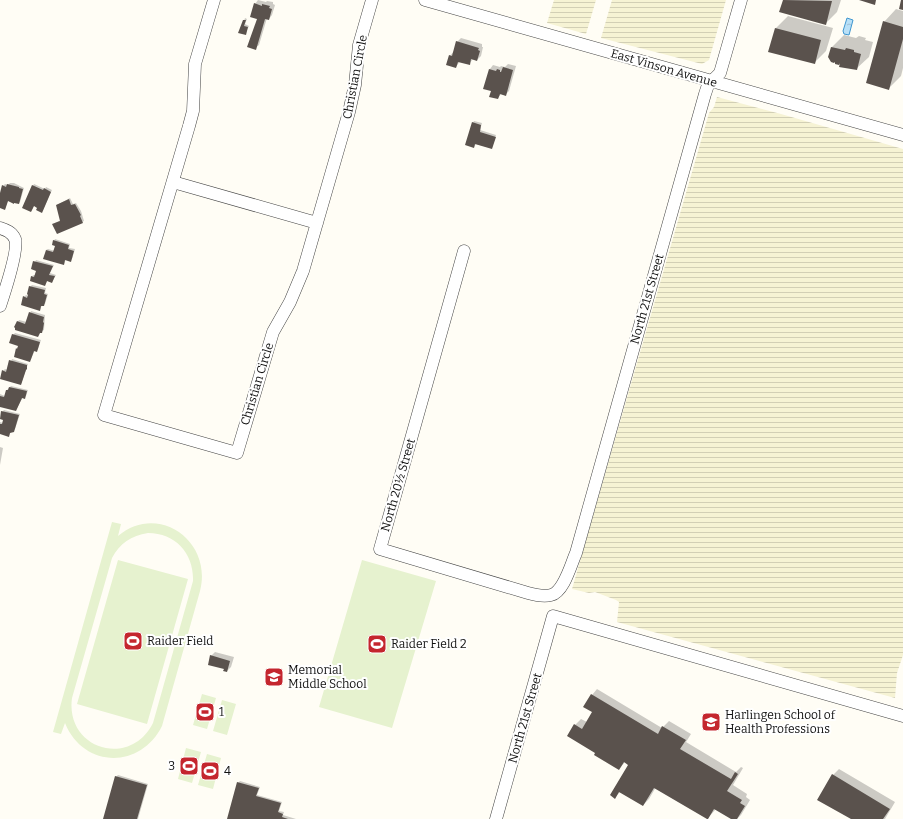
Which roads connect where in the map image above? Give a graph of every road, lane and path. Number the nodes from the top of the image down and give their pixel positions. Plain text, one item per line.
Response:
1 (214, 0) edge
2 (372, 0) edge
3 (425, 0) edge
4 (741, 0) edge
5 (711, 81) junction
6 (903, 135) edge
7 (173, 182) junction
8 (317, 223) junction
9 (0, 228) edge
10 (464, 251) dead end
11 (0, 306) edge
12 (550, 595) joint
13 (903, 716) edge
14 (496, 819) edge

1 - 7 street
2 - 8 street, Christian Circle
3 - 5 street, East Vinson Avenue
4 - 5 street, North 21st Street
5 - 6 street, East Vinson Avenue
5 - 12 street, North 21st Street
7 - 8 street
7 - 8 street, Christian Circle
9 - 11 street
10 - 12 street, North 20½ Street
13 - 14 street, North 21st Street

